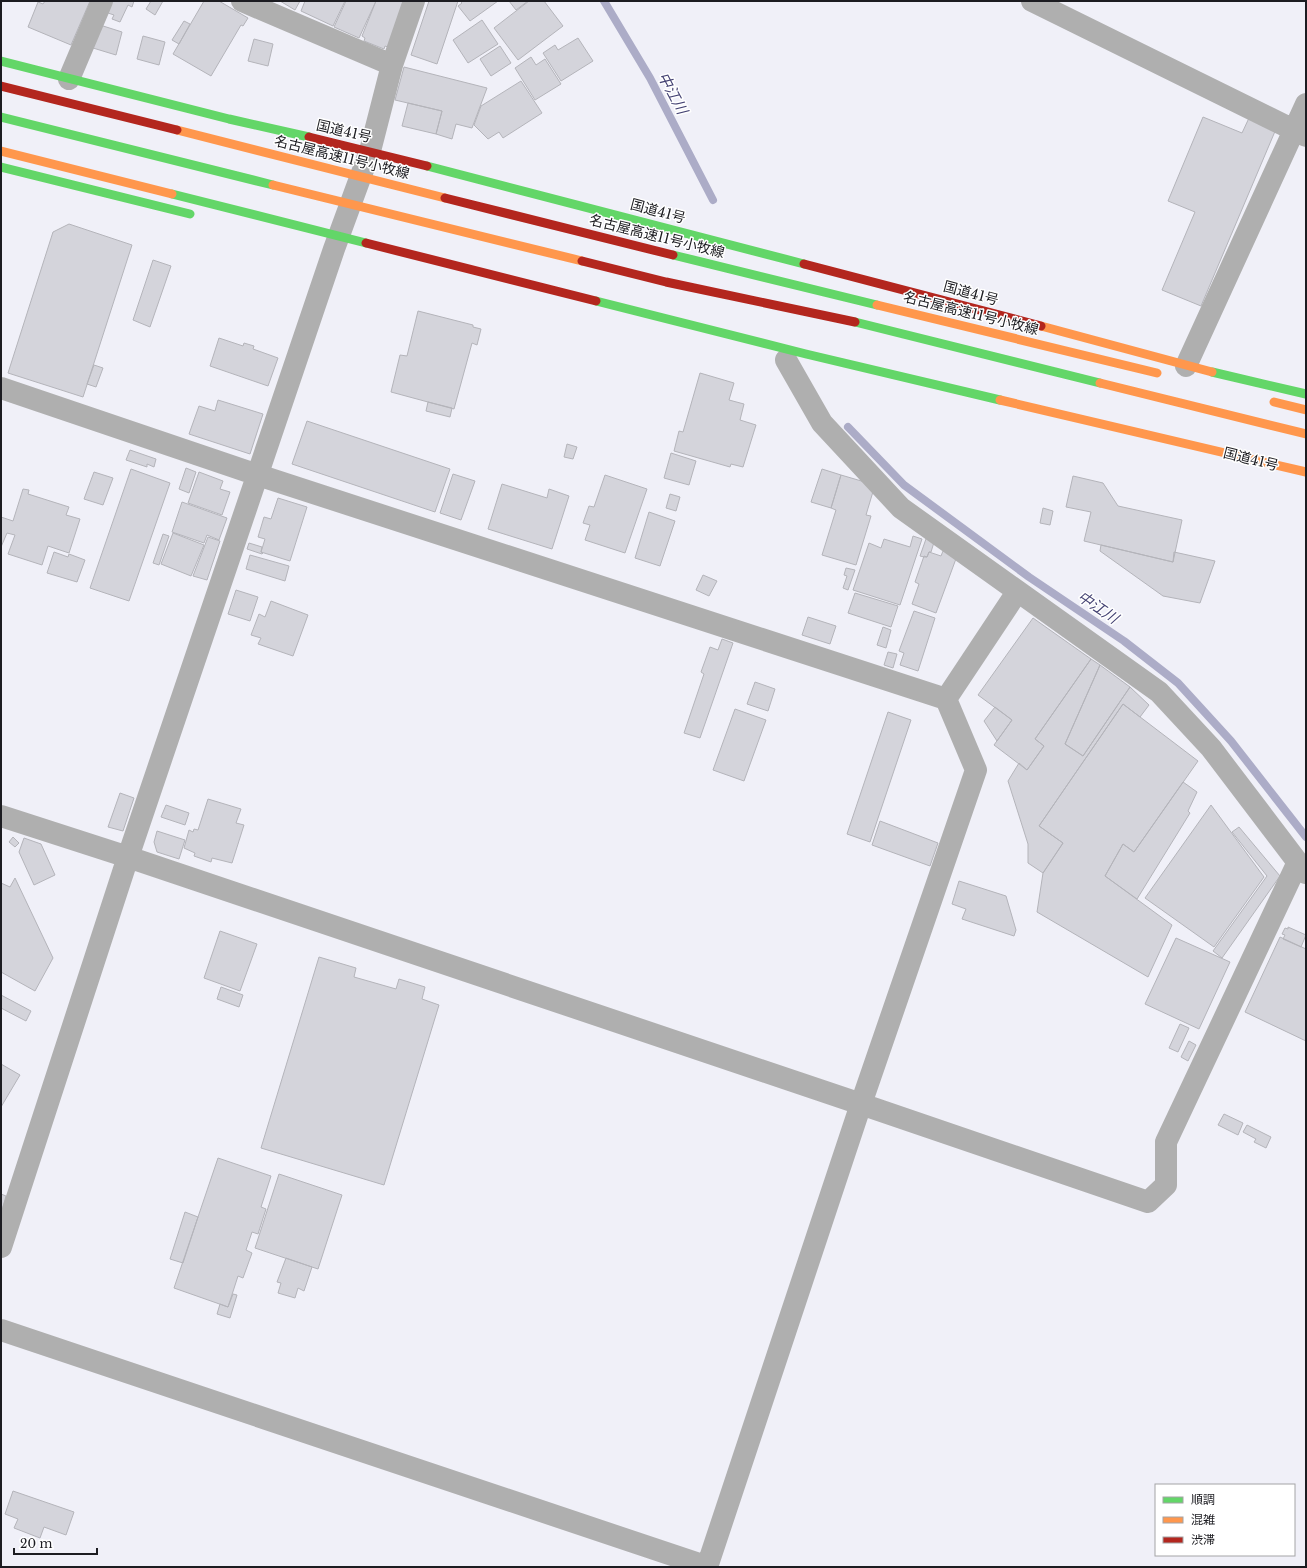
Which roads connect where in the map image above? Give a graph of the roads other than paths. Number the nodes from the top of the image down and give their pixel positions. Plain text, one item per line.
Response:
1 (102, 1) edge
2 (242, 1) edge
3 (414, 1) edge
4 (1032, 1) edge
5 (1, 61) edge
6 (392, 65) junction
7 (69, 79) junction
8 (1, 86) edge
9 (1306, 104) edge
10 (1, 117) edge
11 (1300, 133) edge
12 (1, 151) edge
13 (370, 151) junction
14 (1, 168) edge
15 (196, 216) dead end
16 (789, 360) dead end
17 (1176, 371) junction
18 (906, 386) dead end
19 (1, 388) edge
20 (1306, 394) edge
21 (1268, 401) dead end
22 (1306, 410) edge
23 (1306, 434) edge
24 (1306, 472) edge
25 (258, 474) junction
26 (1306, 478) edge
27 (1017, 592) junction
28 (946, 699) junction
29 (1, 816) edge
30 (128, 857) junction
31 (1302, 867) edge
32 (861, 1104) junction
33 (1, 1247) edge
34 (1, 1330) edge
35 (707, 1567) edge

1 - 7 street
2 - 6 street
3 - 6 street
4 - 11 street
5 - 7 highway, 国道41号
6 - 13 street
7 - 13 highway, 国道41号
8 - 17 highway, 名古屋高速11号小牧線
9 - 11 street
10 - 23 highway
11 - 17 street
12 - 24 highway
13 - 17 highway, 国道41号
13 - 25 street
14 - 15 highway
16 - 27 street
17 - 20 highway, 国道41号
18 - 26 highway
19 - 25 street
21 - 22 highway
25 - 28 street
25 - 30 street
27 - 28 street
27 - 31 street
28 - 32 street
29 - 30 street
30 - 32 street
30 - 33 street
31 - 32 street
32 - 35 street
34 - 35 street

